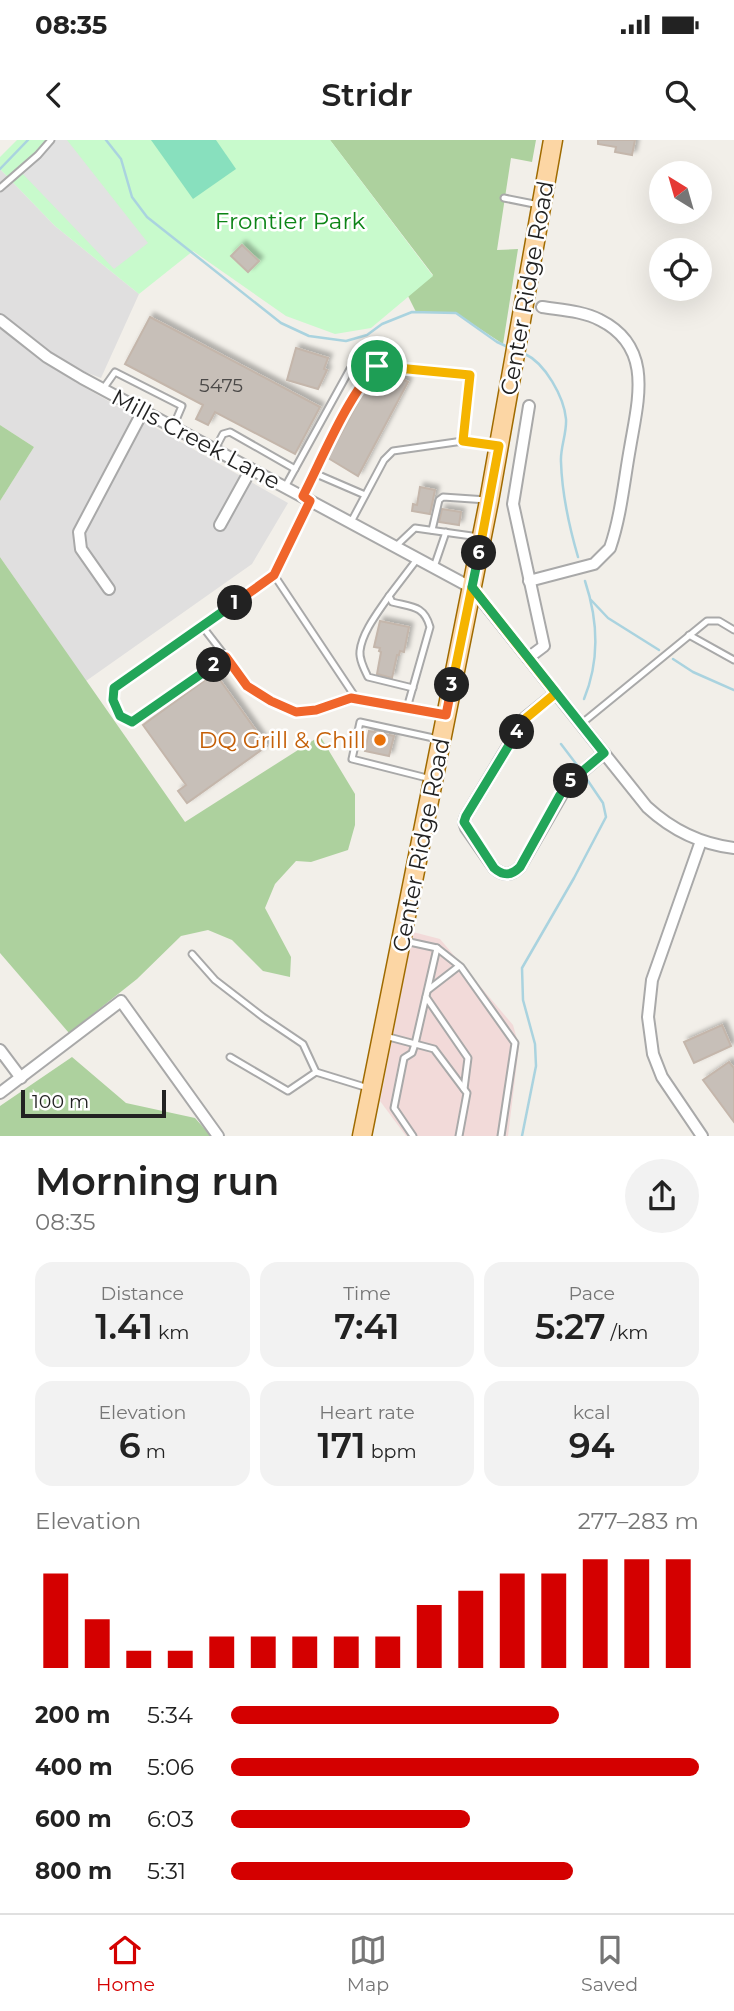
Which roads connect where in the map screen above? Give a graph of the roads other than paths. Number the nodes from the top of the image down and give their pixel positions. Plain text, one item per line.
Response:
1 (51, 140) edge
2 (553, 140) edge
3 (0, 188) edge
4 (504, 198) dead end
5 (542, 206) junction
6 (542, 307) dead end
7 (0, 320) edge
8 (350, 369) dead end
9 (103, 389) junction
10 (529, 406) dead end
11 (143, 411) junction
12 (173, 427) junction
13 (463, 441) junction
14 (499, 446) junction
15 (215, 449) junction
16 (295, 468) junction
17 (251, 469) junction
18 (314, 473) junction
19 (285, 487) junction
20 (365, 495) junction
21 (306, 498) junction
22 (489, 501) junction
23 (351, 522) junction
24 (220, 525) dead end
25 (432, 530) junction
26 (446, 533) junction
27 (482, 537) junction
28 (396, 547) junction
29 (418, 558) junction
30 (433, 567) junction
31 (274, 575) junction
32 (529, 581) junction
33 (472, 587) junction
34 (109, 589) dead end
35 (389, 596) junction
36 (202, 626) junction
37 (734, 630) edge
38 (689, 635) junction
39 (226, 657) junction
40 (528, 658) junction
41 (734, 660) edge
42 (413, 688) junction
43 (556, 693) junction
44 (356, 699) junction
45 (407, 708) junction
46 (446, 715) junction
47 (581, 724) junction
48 (442, 740) junction
49 (604, 753) junction
50 (434, 780) junction
51 (701, 841) junction
52 (734, 848) edge
53 (401, 940) junction
54 (437, 948) junction
55 (192, 954) dead end
56 (459, 966) junction
57 (426, 993) junction
58 (382, 1035) junction
59 (415, 1044) junction
60 (0, 1050) edge
61 (230, 1057) dead end
62 (316, 1072) junction
63 (20, 1079) junction
64 (371, 1089) junction
65 (464, 1089) junction
66 (0, 1094) edge
67 (218, 1136) edge
68 (362, 1136) edge
69 (413, 1136) edge
70 (459, 1136) edge
71 (501, 1136) edge
72 (702, 1136) edge

1 - 3 lane
2 - 5 main road, Center Ridge Road
4 - 5 lane
5 - 14 main road, Center Ridge Road
6 - 32 street
7 - 9 street, Mills Creek Lane
8 - 16 lane
9 - 11 street, Mills Creek Lane
9 - 12 lane
10 - 32 street
11 - 12 street, Mills Creek Lane
11 - 34 street
12 - 15 street, Mills Creek Lane
13 - 14 lane
13 - 18 lane
13 - 20 lane
14 - 22 main road, Center Ridge Road
15 - 16 lane
15 - 17 street, Mills Creek Lane
16 - 19 lane
17 - 19 street, Mills Creek Lane
17 - 24 street
18 - 20 lane
18 - 21 lane
19 - 21 street, Mills Creek Lane
20 - 23 lane
21 - 23 street, Mills Creek Lane
21 - 31 lane
22 - 25 lane
22 - 27 main road, Center Ridge Road
23 - 28 street, Mills Creek Lane
25 - 26 lane
25 - 28 lane
26 - 27 lane
26 - 30 lane
27 - 33 main road, Center Ridge Road
28 - 29 street, Mills Creek Lane
29 - 30 street, Mills Creek Lane
29 - 35 lane
30 - 33 street, Mills Creek Lane
31 - 36 lane
31 - 44 lane
32 - 40 street
33 - 40 street, Mills Creek Lane
33 - 46 main road, Center Ridge Road
35 - 42 lane
35 - 42 lane
36 - 39 lane
36 - 39 lane
37 - 38 lane
38 - 41 lane
38 - 47 lane
39 - 44 lane
40 - 43 street, Mills Creek Lane
42 - 45 lane
43 - 47 street, Mills Creek Lane
43 - 49 street
44 - 45 lane
45 - 46 lane
46 - 48 main road, Center Ridge Road
47 - 49 street, Mills Creek Lane
48 - 50 main road, Center Ridge Road
48 - 50 lane
49 - 51 street, Mills Creek Lane
50 - 53 main road, Center Ridge Road
51 - 52 street, Mills Creek Lane
51 - 72 street
53 - 54 lane
53 - 58 main road, Center Ridge Road
54 - 56 lane
54 - 57 lane
55 - 62 lane
56 - 57 lane
56 - 71 lane
57 - 59 lane
57 - 65 lane
58 - 59 lane
58 - 64 main road, Center Ridge Road
59 - 65 lane
59 - 69 lane
60 - 63 street
61 - 62 lane
62 - 64 lane
63 - 66 street
63 - 67 street
64 - 68 main road, Center Ridge Road
65 - 70 lane

